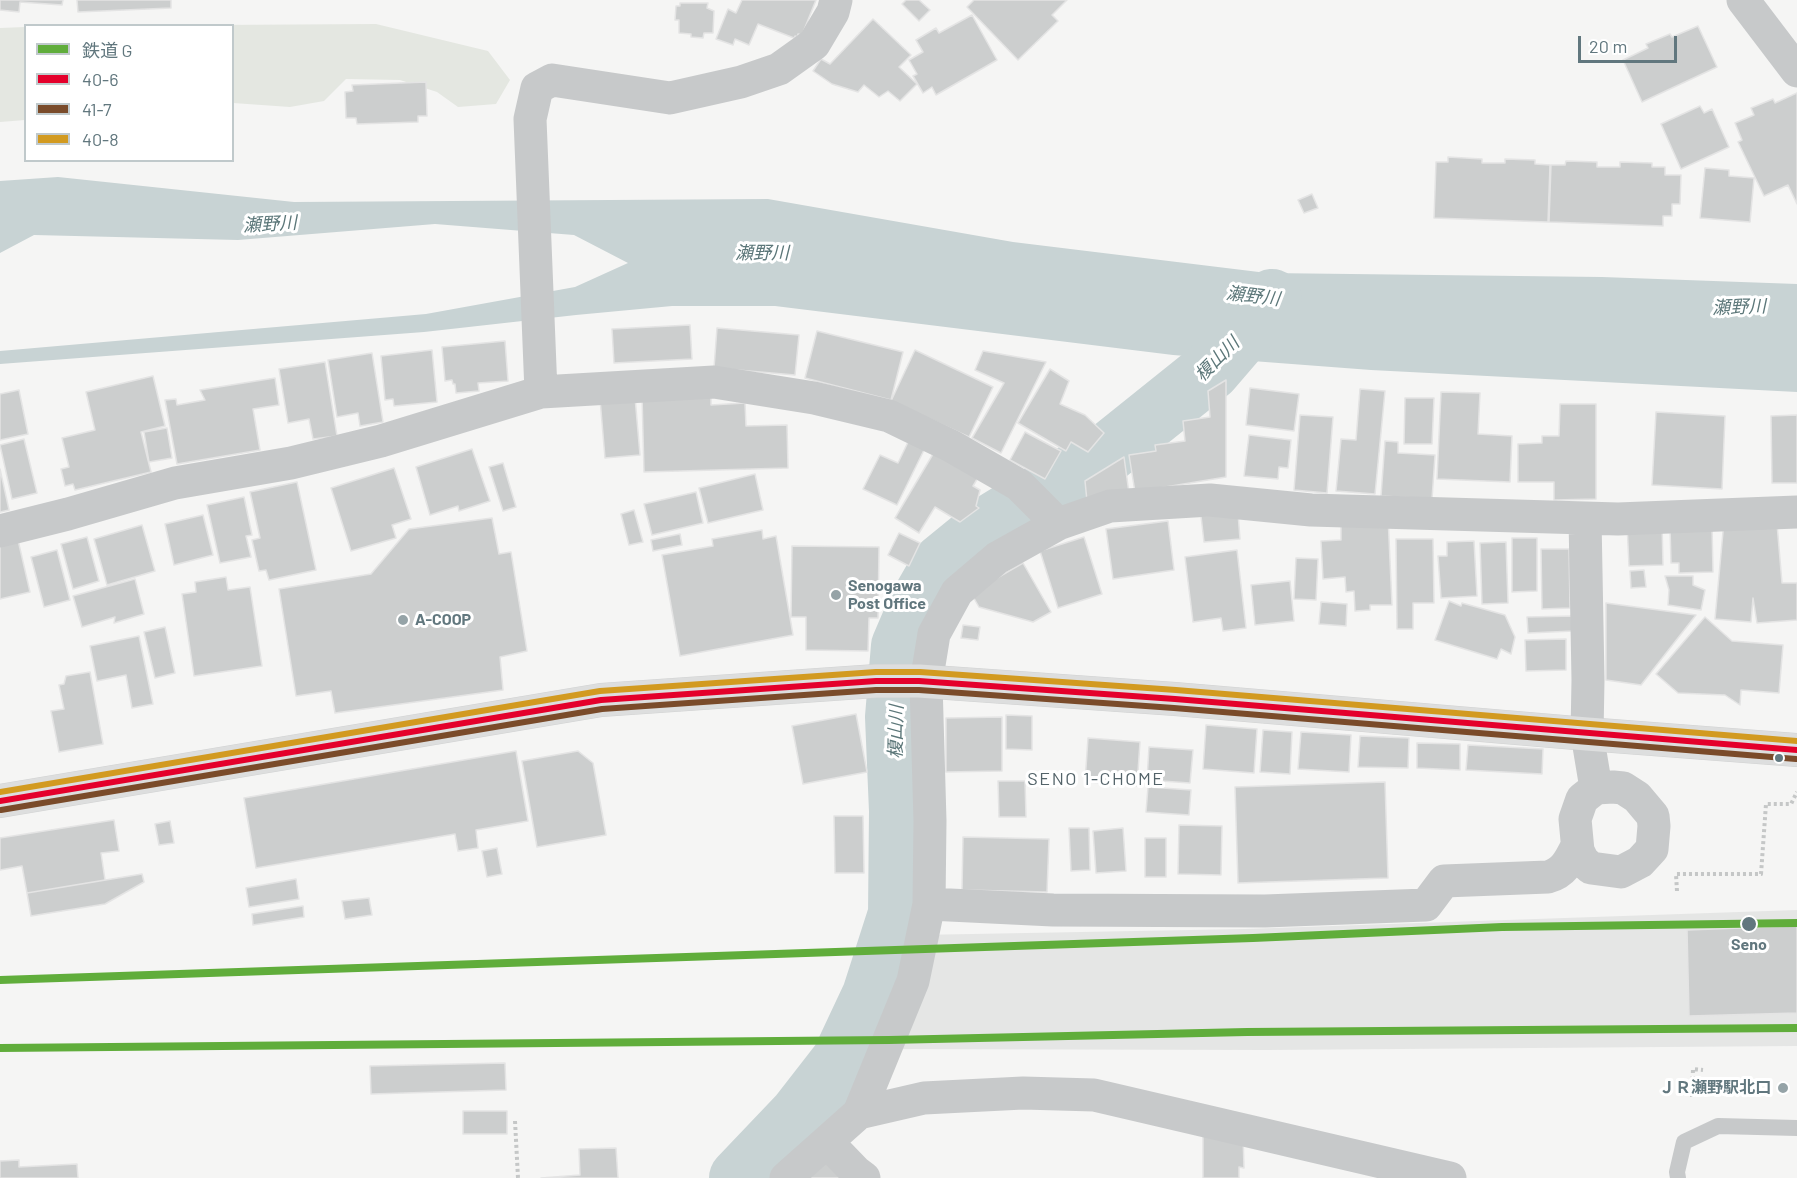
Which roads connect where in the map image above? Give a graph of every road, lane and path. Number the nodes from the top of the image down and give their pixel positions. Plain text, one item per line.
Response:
1 (1743, 0) edge
2 (842, 4) edge
3 (1797, 71) edge
4 (541, 392) junction
5 (1797, 512) edge
6 (1585, 518) junction
7 (1058, 524) junction
8 (0, 531) edge
9 (923, 682) junction
10 (1587, 734) junction
11 (1797, 750) edge
12 (1596, 788) junction
13 (1797, 792) edge
14 (0, 801) edge
15 (1577, 846) junction
16 (1677, 891) dead end
17 (929, 904) junction
18 (1703, 1070) dead end
19 (1692, 1097) dead end
20 (859, 1113) junction
21 (515, 1121) dead end
22 (1797, 1128) edge
23 (827, 1142) junction
24 (518, 1178) edge
25 (786, 1178) edge
26 (864, 1178) edge
27 (1450, 1178) edge
28 (1678, 1178) edge

1 - 3 street
2 - 4 street
4 - 7 street
4 - 8 street
5 - 6 street
6 - 7 street
6 - 10 street
7 - 9 street
9 - 10 highway
9 - 14 highway
9 - 17 street
10 - 11 highway
10 - 12 street
12 - 15 street
12 - 15 street
13 - 16 path
15 - 17 street
17 - 20 street
18 - 19 path
20 - 23 street
20 - 27 street
21 - 24 path
22 - 28 lane
23 - 25 street
23 - 26 street

